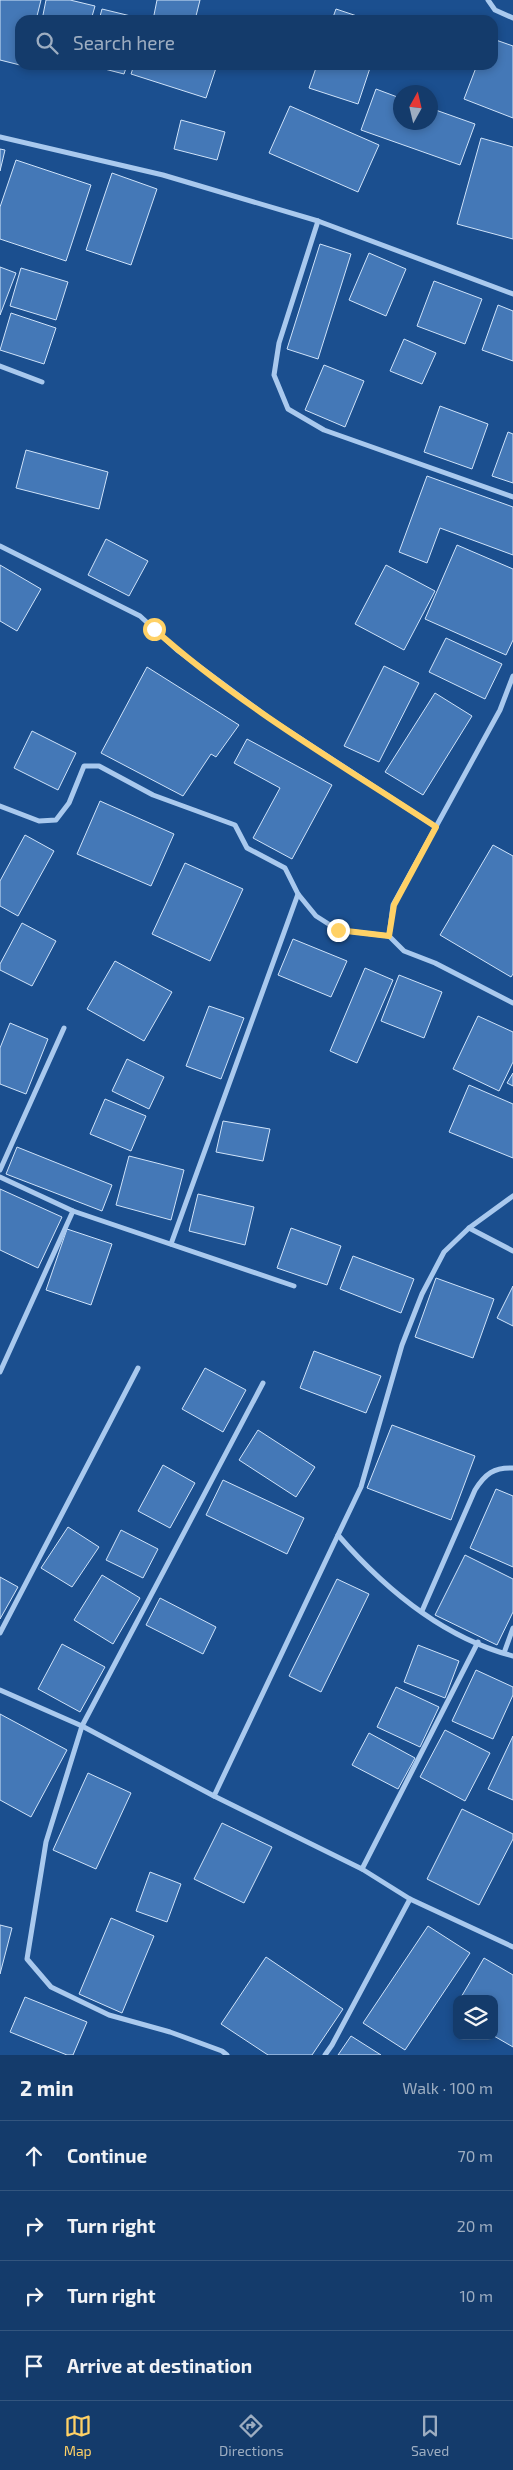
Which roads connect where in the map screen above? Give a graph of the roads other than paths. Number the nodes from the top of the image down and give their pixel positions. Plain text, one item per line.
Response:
1 (488, 0) edge
2 (513, 18) edge
3 (0, 136) edge
4 (318, 221) junction
5 (513, 294) edge
6 (0, 366) edge
7 (42, 382) dead end
8 (513, 497) edge
9 (0, 546) edge
10 (513, 676) edge
11 (0, 806) edge
12 (436, 827) junction
13 (298, 894) junction
14 (389, 936) junction
15 (513, 1003) edge
16 (64, 1028) dead end
17 (0, 1170) edge
18 (0, 1178) edge
19 (513, 1196) edge
20 (73, 1212) junction
21 (469, 1228) junction
22 (171, 1244) junction
23 (513, 1251) edge
24 (294, 1286) dead end
25 (138, 1368) dead end
26 (0, 1372) edge
27 (263, 1384) dead end
28 (513, 1468) edge
29 (338, 1535) junction
30 (422, 1611) junction
31 (513, 1628) edge
32 (0, 1633) edge
33 (478, 1642) junction
34 (504, 1653) junction
35 (513, 1656) edge
36 (0, 1690) edge
37 (82, 1726) junction
38 (214, 1796) junction
39 (362, 1869) junction
40 (410, 1899) junction
41 (513, 1948) edge
42 (226, 2055) edge
43 (325, 2055) edge

1 - 2 street
3 - 4 street
4 - 5 street
4 - 8 street
6 - 7 street
9 - 12 street
10 - 12 street
11 - 13 street
12 - 14 street
13 - 14 street
13 - 22 street
14 - 15 street
16 - 17 street
18 - 20 street
19 - 21 street
20 - 22 street
20 - 26 street
21 - 23 street
21 - 29 street
22 - 24 street
25 - 32 street
27 - 37 street
28 - 30 street
29 - 30 street
29 - 38 street
30 - 33 street
31 - 34 street
33 - 34 street
33 - 39 street
34 - 35 street
36 - 37 street
37 - 38 street
37 - 42 street
38 - 39 street
39 - 40 street
40 - 41 street
40 - 43 street

